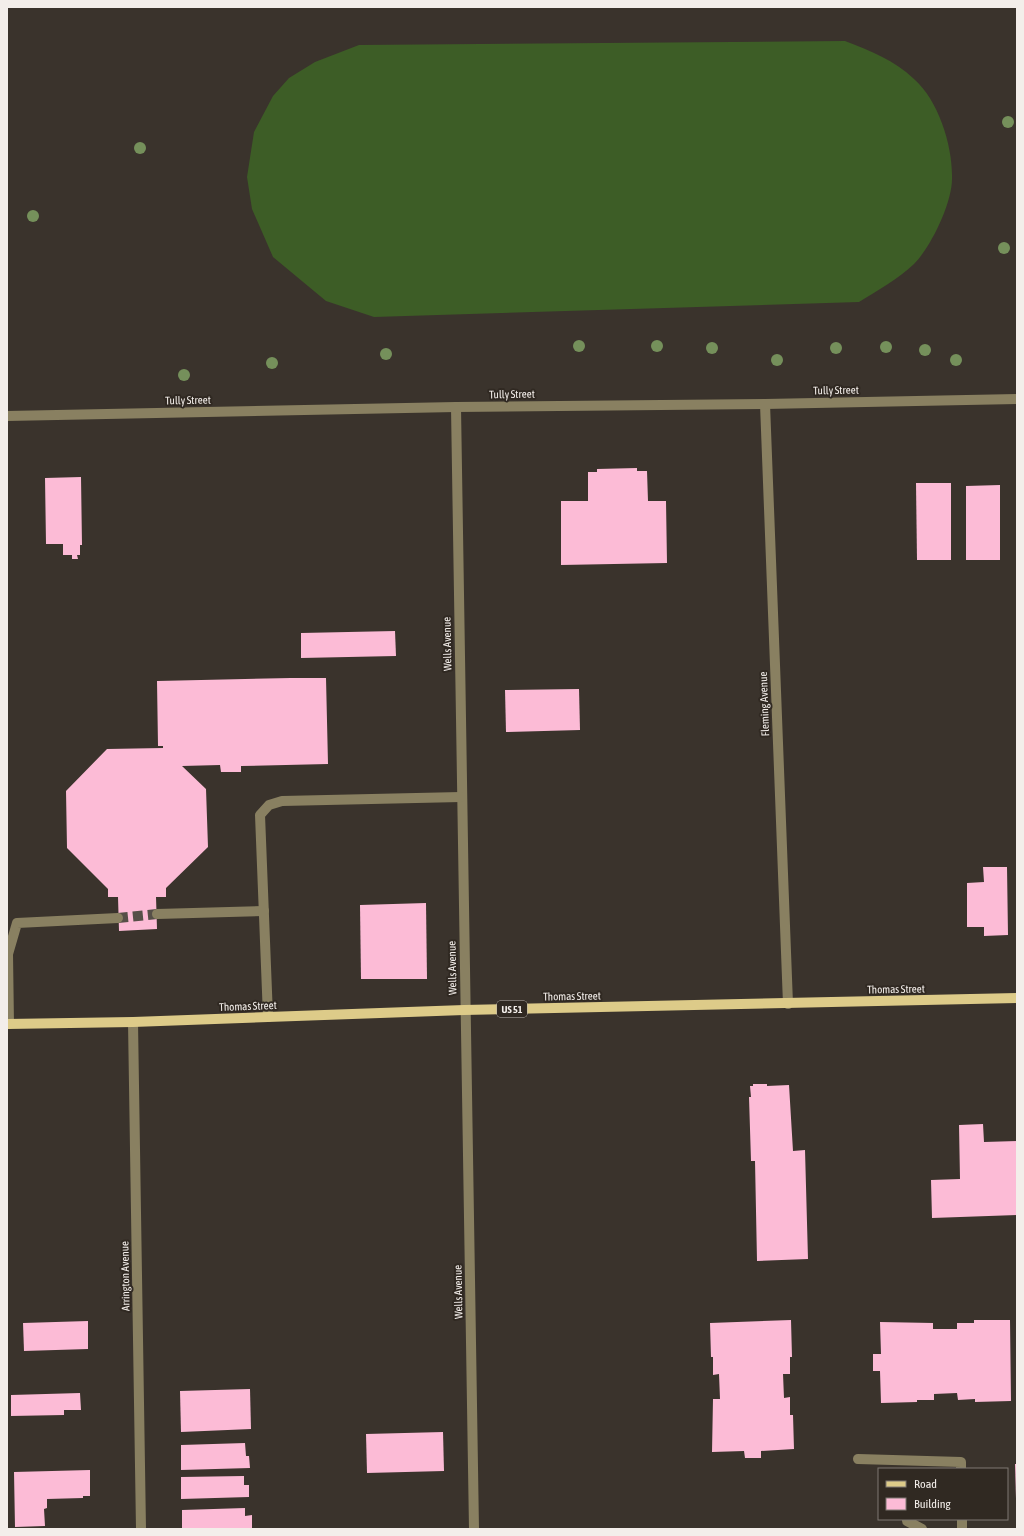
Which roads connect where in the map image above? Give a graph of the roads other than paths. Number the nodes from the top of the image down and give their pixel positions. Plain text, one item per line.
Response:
1 (1017, 398) edge
2 (765, 404) junction
3 (456, 407) junction
4 (7, 416) edge
5 (461, 797) junction
6 (264, 911) junction
7 (156, 914) tunnel mouth
8 (118, 918) tunnel mouth
9 (1017, 998) edge
10 (788, 1004) junction
11 (464, 1010) junction
12 (268, 1017) junction
13 (133, 1022) junction
14 (8, 1024) edge
15 (858, 1458) dead end
16 (905, 1464) edge
17 (961, 1468) edge
18 (907, 1520) edge
19 (141, 1529) edge
20 (474, 1529) edge
21 (922, 1529) edge

1 - 2 street, Tully Street
2 - 3 street, Tully Street
2 - 10 street, Fleming Avenue
3 - 4 street, Tully Street
3 - 5 street, Wells Avenue
5 - 6 street
5 - 11 street, Wells Avenue
6 - 7 street
6 - 12 street
8 - 14 street
9 - 10 main road, Thomas Street / US 51
10 - 11 main road, Thomas Street / US 51
11 - 12 main road, Thomas Street / US 51
11 - 20 street, Wells Avenue
12 - 13 main road, Thomas Street / US 51
13 - 14 main road, Thomas Street / US 51
13 - 19 street, Arrington Avenue
15 - 16 street
16 - 17 street
18 - 21 street

